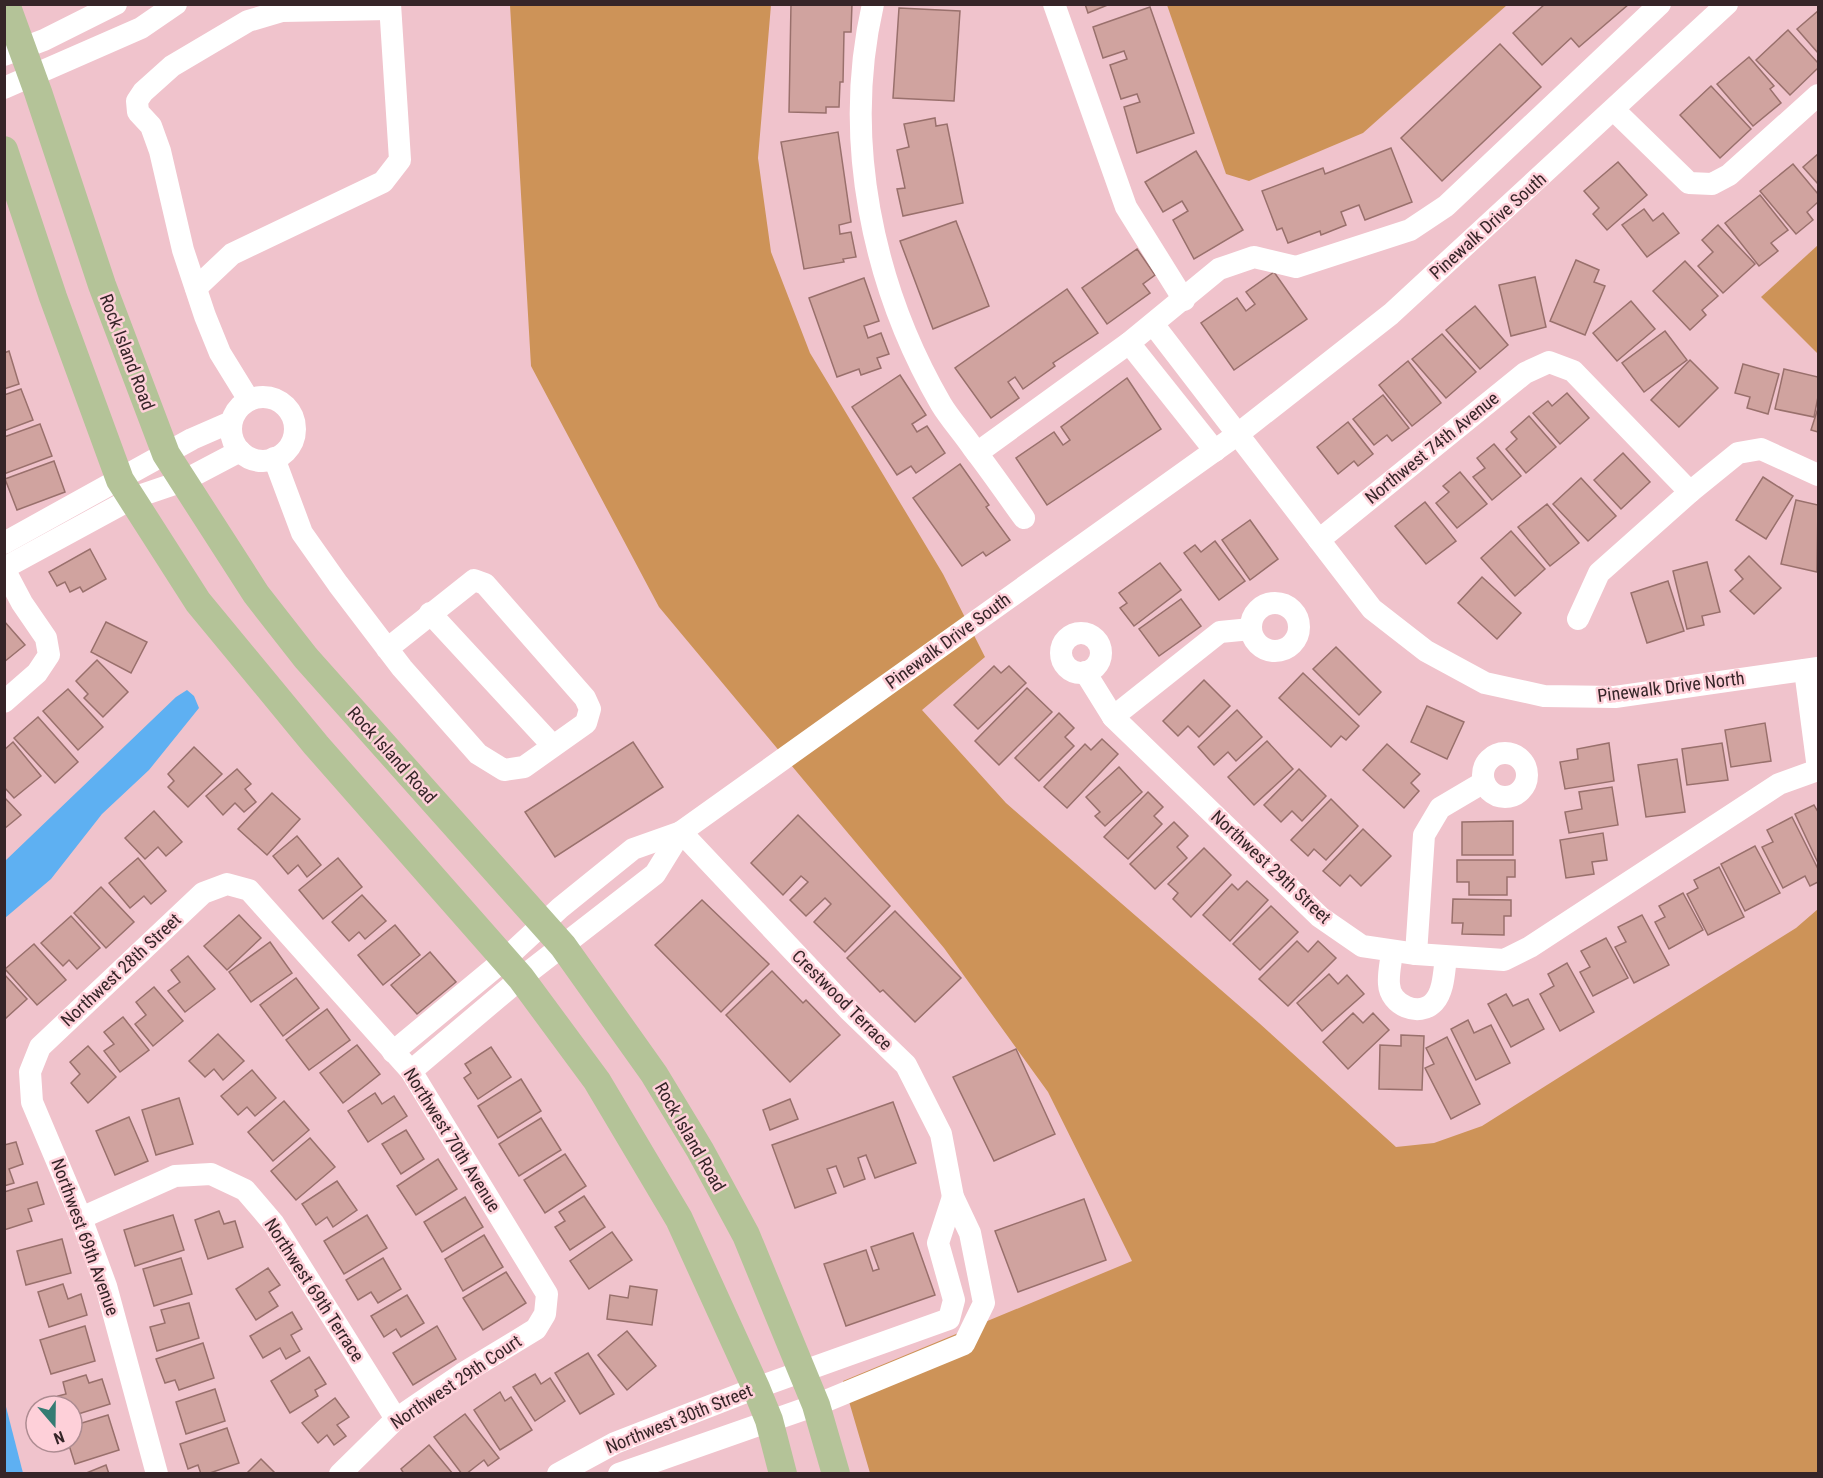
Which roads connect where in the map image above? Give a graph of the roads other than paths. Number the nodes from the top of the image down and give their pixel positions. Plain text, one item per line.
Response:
1 (6, 4) edge
2 (116, 4) edge
3 (176, 4) edge
4 (873, 4) edge
5 (1054, 4) edge
6 (1660, 4) edge
7 (1727, 4) edge
8 (335, 7) edge
9 (390, 7) edge
10 (13, 52) edge
11 (32, 78) junction
12 (4, 88) edge
13 (1818, 95) edge
14 (1615, 111) junction
15 (4, 150) edge
16 (196, 288) junction
17 (1184, 300) junction
18 (1153, 324) junction
19 (1130, 343) junction
20 (249, 400) junction
21 (231, 422) junction
22 (1238, 434) junction
23 (240, 451) junction
24 (1215, 451) junction
25 (978, 453) junction
26 (166, 454) junction
27 (274, 458) junction
28 (1818, 475) edge
29 (183, 481) junction
30 (127, 489) junction
31 (1690, 492) junction
32 (1024, 518) dead end
33 (1319, 540) junction
34 (4, 543) edge
35 (4, 568) edge
36 (429, 613) junction
37 (1578, 619) dead end
38 (1251, 629) dead end
39 (387, 648) junction
40 (1812, 669) edge
41 (1085, 672) dead end
42 (4, 702) edge
43 (1113, 717) junction
44 (553, 746) junction
45 (1818, 769) edge
46 (1484, 782) dead end
47 (681, 832) junction
48 (227, 884) joint
49 (542, 923) junction
50 (563, 946) junction
51 (1392, 952) junction
52 (1416, 954) junction
53 (1446, 957) junction
54 (512, 969) junction
55 (393, 1052) junction
56 (411, 1071) junction
57 (30, 1072) joint
58 (952, 1197) junction
59 (81, 1218) junction
60 (545, 1314) joint
61 (803, 1373) junction
62 (756, 1388) junction
63 (816, 1405) junction
64 (396, 1419) junction
65 (769, 1420) junction
66 (157, 1473) edge
67 (340, 1473) edge
68 (558, 1473) edge
69 (619, 1473) edge
70 (783, 1473) edge
71 (836, 1473) edge

1 - 10 main road, Rock Island Road
2 - 10 street
3 - 11 street
4 - 25 street
5 - 17 street
6 - 17 street
7 - 14 street, Pinewalk Drive South
8 - 9 street
8 - 16 street
9 - 16 street
10 - 11 main road, Rock Island Road
11 - 12 street
11 - 26 main road, Rock Island Road
13 - 14 street
14 - 22 street, Pinewalk Drive South
15 - 30 main road
16 - 20 street
17 - 18 street
18 - 19 street
18 - 22 street
19 - 24 street
19 - 25 street
20 - 21 street
20 - 27 street
21 - 23 street
21 - 26 street
22 - 24 street, Pinewalk Drive South
22 - 33 street, Pinewalk Drive North
23 - 27 street
23 - 29 street
24 - 47 street, Pinewalk Drive South
25 - 32 street
26 - 29 main road, Rock Island Road
26 - 30 street
27 - 39 street
28 - 31 street
29 - 30 street
29 - 49 main road, Rock Island Road
30 - 34 street
30 - 35 street
30 - 54 main road
31 - 33 street, Northwest 74th Avenue
31 - 37 street
33 - 40 street, Pinewalk Drive North
35 - 42 street
36 - 39 street
36 - 44 street
36 - 44 street
38 - 43 street
39 - 44 street
40 - 45 street
41 - 43 street, Northwest 29th Street
43 - 51 street, Northwest 29th Street
45 - 53 street, Northwest 29th Street
46 - 52 street
47 - 49 street, Pinewalk Drive South
47 - 50 street, Pinewalk Drive South
47 - 58 street, Crestwood Terrace
48 - 55 street, Northwest 70th Avenue
48 - 57 street, Northwest 28th Street
49 - 50 main road, Rock Island Road
49 - 54 street, Pinewalk Drive South
50 - 54 street, Pinewalk Drive South
50 - 61 main road, Rock Island Road
51 - 52 street, Northwest 29th Street
51 - 53 street
52 - 53 street, Northwest 29th Street
54 - 55 street
54 - 56 street
54 - 62 main road
55 - 56 street, Northwest 70th Avenue
56 - 60 street, Northwest 70th Avenue
57 - 59 street, Northwest 69th Avenue
58 - 61 street, Crestwood Terrace
58 - 63 street, Crestwood Terrace
59 - 64 street, Northwest 69th Terrace
59 - 66 street, Northwest 69th Avenue
60 - 64 street, Northwest 29th Court
61 - 62 street, Northwest 30th Street
61 - 63 main road, Rock Island Road
62 - 65 main road
62 - 68 street, Northwest 30th Street
63 - 65 street, Northwest 30th Street
63 - 71 main road, Rock Island Road
64 - 67 street, Northwest 29th Court
65 - 69 street, Northwest 30th Street
65 - 70 main road

